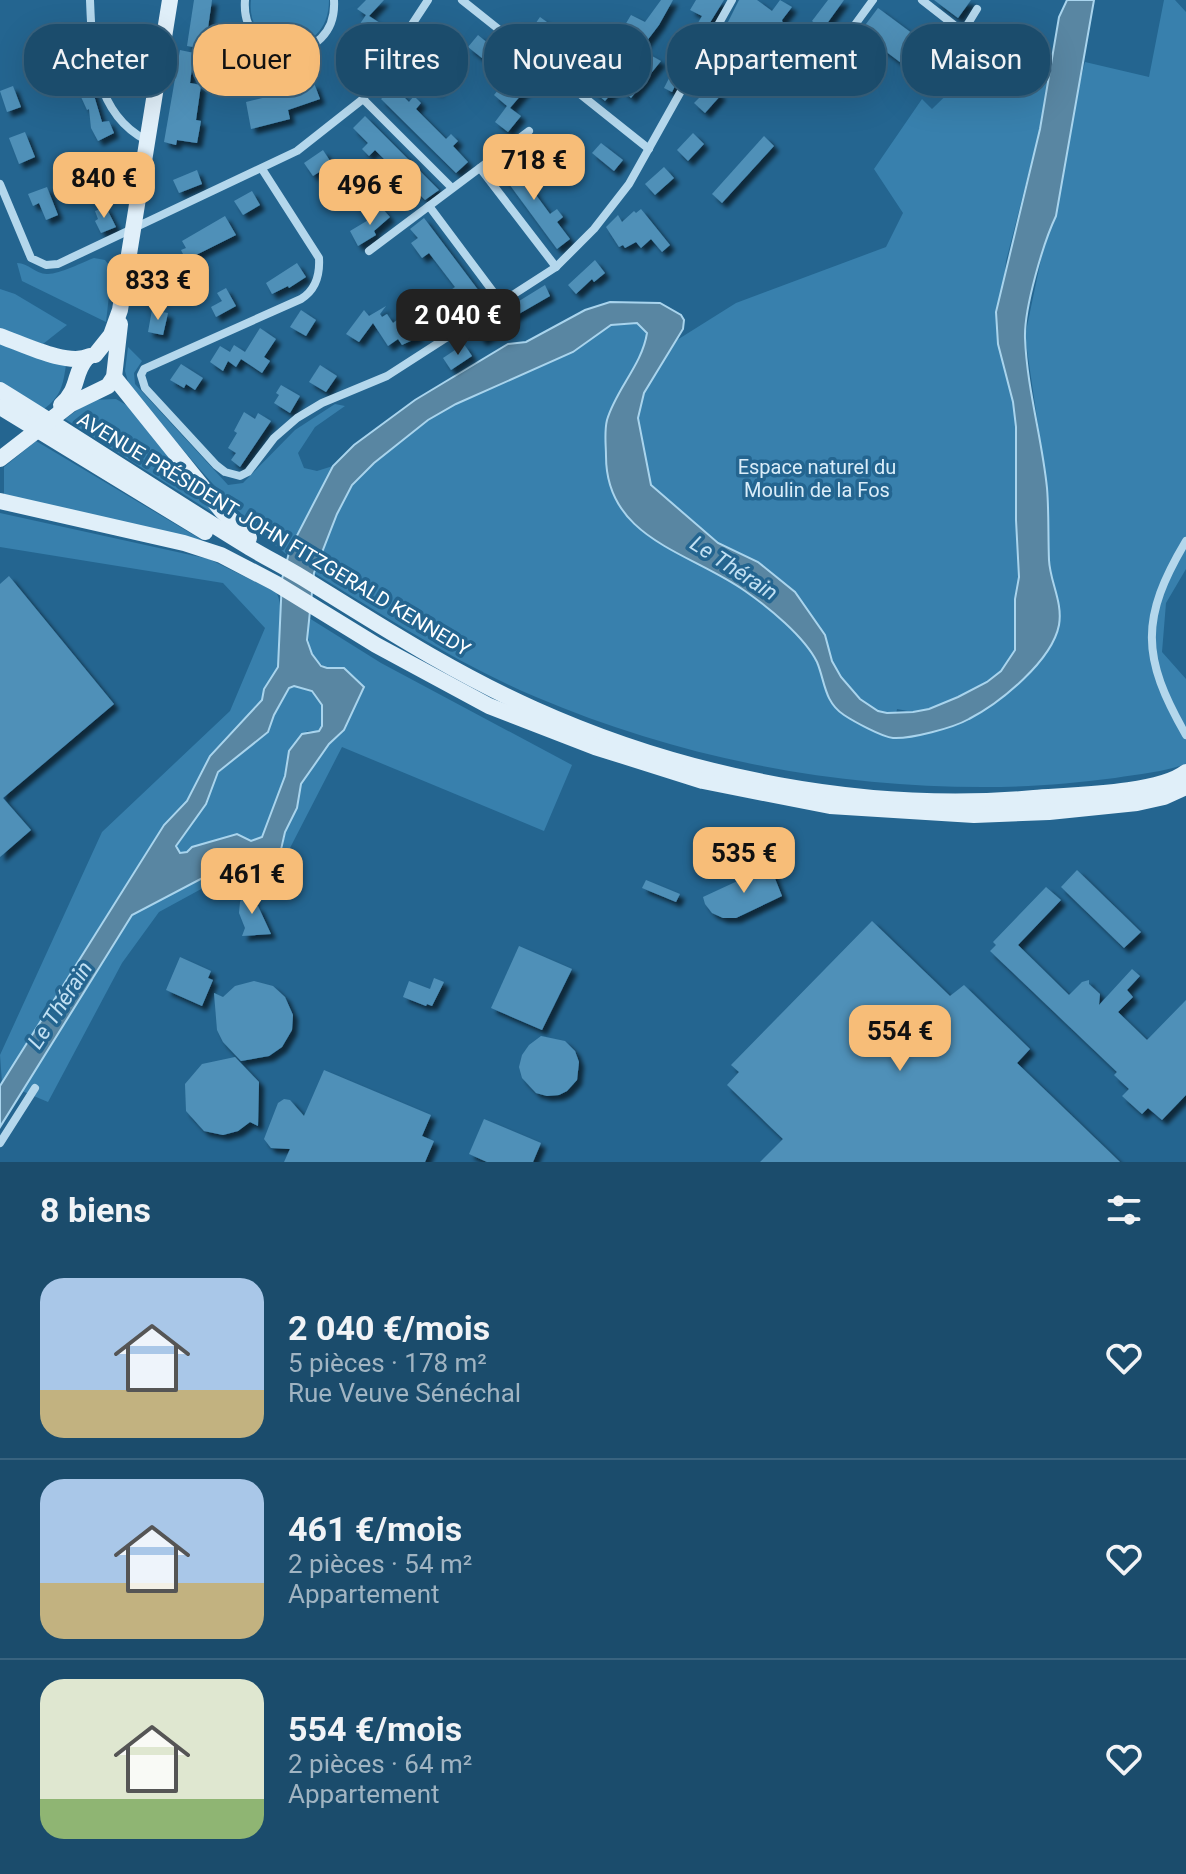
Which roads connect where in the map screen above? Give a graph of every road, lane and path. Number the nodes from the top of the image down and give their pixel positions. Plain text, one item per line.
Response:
1 (90, 0) edge
2 (170, 0) edge
3 (245, 0) edge
4 (334, 0) edge
5 (428, 0) edge
6 (462, 0) edge
7 (732, 0) edge
8 (873, 0) edge
9 (922, 0) edge
10 (977, 9) dead end
11 (855, 24) edge
12 (953, 24) edge
13 (968, 24) edge
14 (363, 99) junction
15 (529, 131) dead end
16 (146, 140) junction
17 (649, 149) junction
18 (480, 168) junction
19 (262, 169) junction
20 (0, 184) edge
21 (452, 188) junction
22 (429, 206) junction
23 (131, 230) junction
24 (369, 251) dead end
25 (556, 267) junction
26 (500, 301) junction
27 (120, 310) junction
28 (0, 336) edge
29 (90, 357) junction
30 (114, 374) junction
31 (80, 376) junction
32 (0, 390) edge
33 (100, 390) junction
34 (0, 407) edge
35 (59, 410) junction
36 (6, 450) edge
37 (0, 501) edge
38 (1186, 541) edge
39 (277, 574) junction
40 (313, 596) junction
41 (1171, 706) junction
42 (1186, 721) edge
43 (1186, 735) edge
44 (1186, 772) edge
45 (1186, 787) edge
46 (35, 1088) dead end
47 (0, 1143) edge

1 - 16 street
2 - 16 main road
3 - 4 street
5 - 14 street
6 - 17 street
7 - 17 street
8 - 11 street
9 - 12 street
10 - 13 street
14 - 19 street
14 - 21 street
15 - 18 street
16 - 23 main road
17 - 25 street
18 - 21 street
18 - 25 street
19 - 23 street
19 - 26 street
20 - 23 street
21 - 22 street
22 - 24 street
22 - 26 street
23 - 27 main road
25 - 26 street
27 - 29 main road
27 - 30 main road
28 - 29 main road
29 - 30 main road
29 - 31 main road
30 - 33 main road
30 - 39 main road
31 - 33 main road
31 - 35 main road
32 - 39 main road, AVENUE PRÉSIDENT JOHN FITZGERALD KENNEDY
33 - 35 main road
34 - 39 main road, AVENUE PRÉSIDENT JOHN FITZGERALD KENNEDY
35 - 36 main road
37 - 39 main road
38 - 41 street
39 - 40 main road, AVENUE PRÉSIDENT JOHN FITZGERALD KENNEDY
40 - 44 main road, AVENUE PRÉSIDENT JOHN FITZGERALD KENNEDY
40 - 45 main road, AVENUE PRÉSIDENT JOHN FITZGERALD KENNEDY
41 - 42 street
41 - 43 street
46 - 47 street

